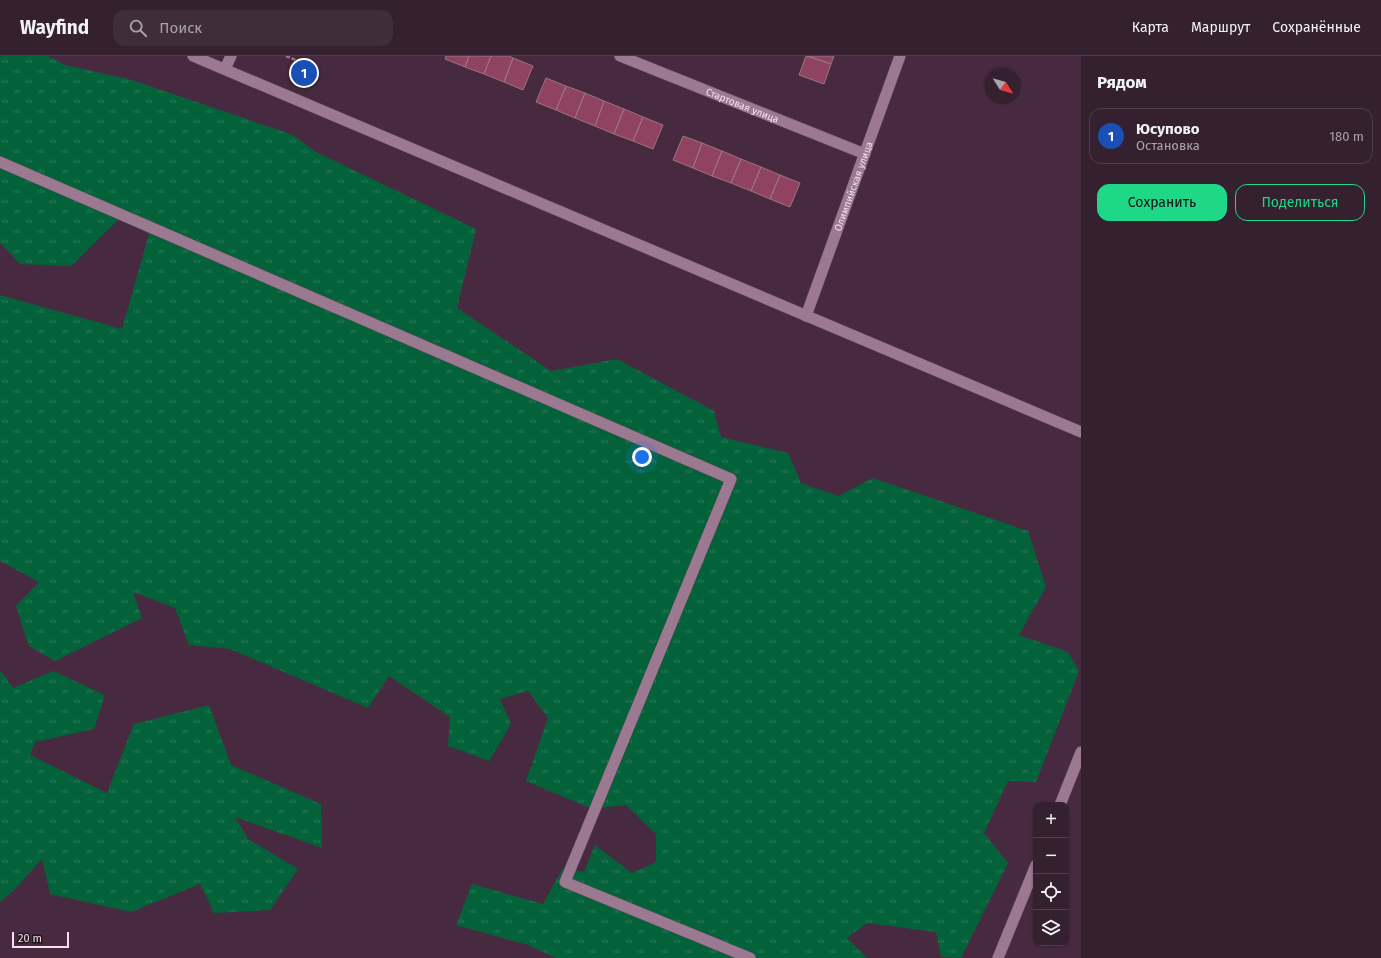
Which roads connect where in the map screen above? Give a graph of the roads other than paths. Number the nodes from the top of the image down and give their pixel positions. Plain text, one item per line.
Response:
1 (193, 56) edge
2 (231, 56) edge
3 (620, 56) edge
4 (900, 56) edge
5 (225, 69) junction
6 (864, 154) junction
7 (0, 162) edge
8 (806, 316) junction
9 (1081, 432) edge
10 (1081, 752) edge
11 (1061, 802) edge
12 (1033, 872) edge
13 (750, 958) edge
14 (998, 958) edge

1 - 5 street
2 - 5 street
3 - 6 street, Стартовая улица
4 - 6 street, Олимпийская улица
5 - 8 street
6 - 8 street, Олимпийская улица
7 - 13 street
8 - 9 street
10 - 11 street
12 - 14 street

